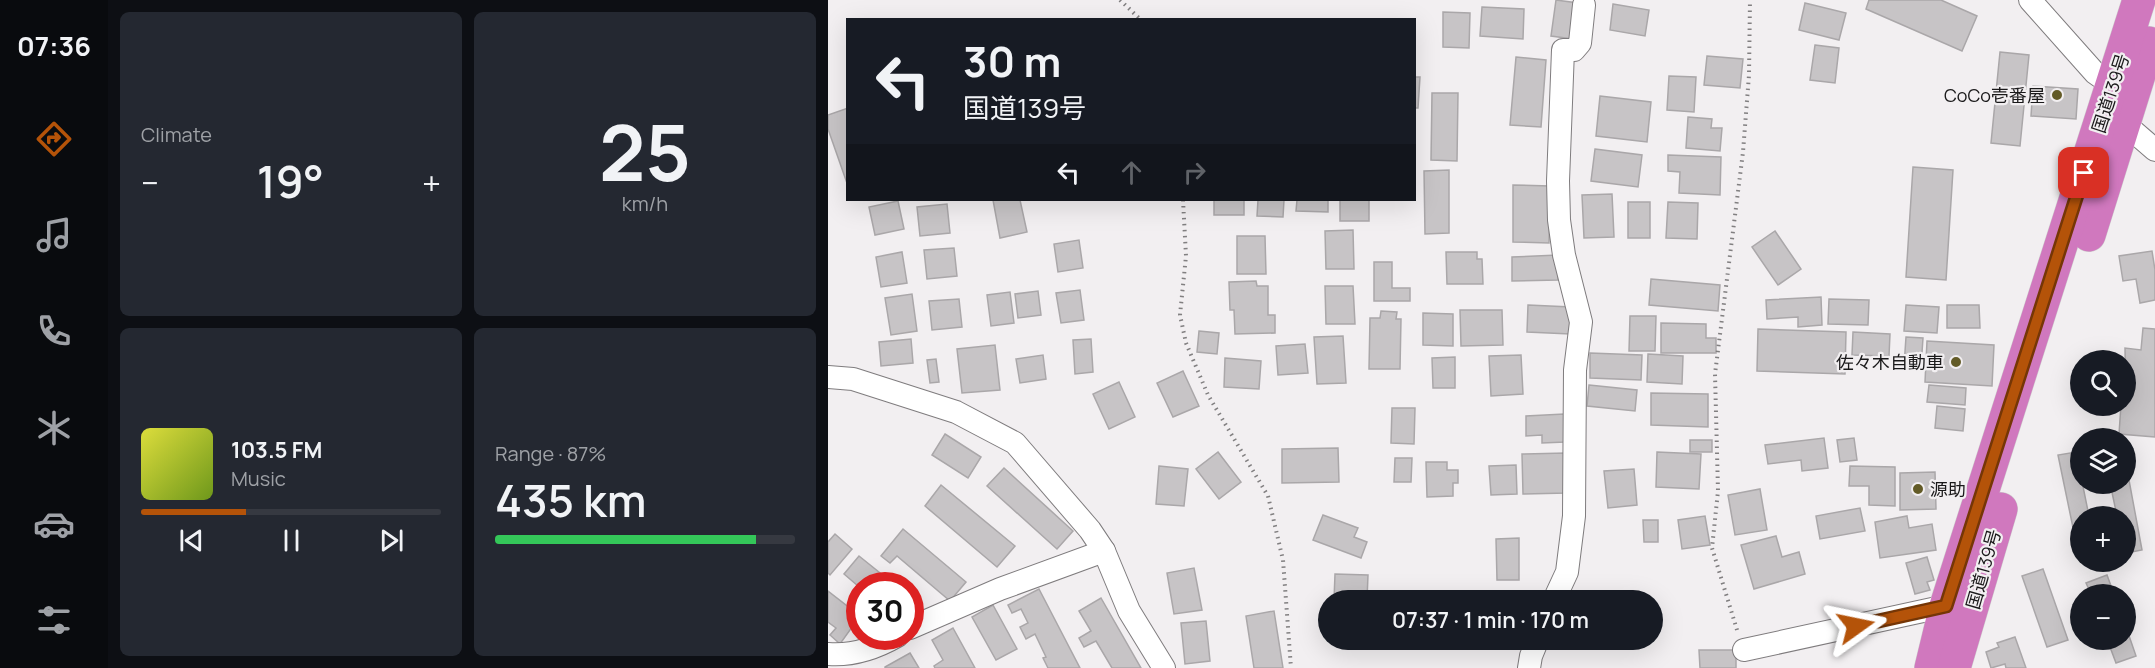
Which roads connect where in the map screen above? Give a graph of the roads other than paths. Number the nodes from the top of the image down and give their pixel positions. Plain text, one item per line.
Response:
1 (2030, 0) edge
2 (2139, 0) edge
3 (1584, 5) dead end
4 (2155, 24) edge
5 (2112, 85) junction
6 (2125, 124) junction
7 (2155, 150) edge
8 (828, 376) edge
9 (1104, 551) junction
10 (1559, 590) edge
11 (1946, 606) junction
12 (924, 622) edge
13 (861, 650) edge
14 (1533, 650) edge
15 (1744, 650) road end
16 (828, 654) edge
17 (1164, 668) edge
18 (1528, 668) edge
19 (1931, 668) edge
20 (1954, 668) edge

1 - 5 street
2 - 5 highway, 国道139号
3 - 10 street
4 - 6 highway, 国道139号
5 - 11 highway, 国道139号
6 - 7 street
6 - 20 highway, 国道139号
8 - 9 street
9 - 12 street
9 - 17 street
11 - 15 street
11 - 19 highway, 国道139号
13 - 16 street
14 - 18 street

